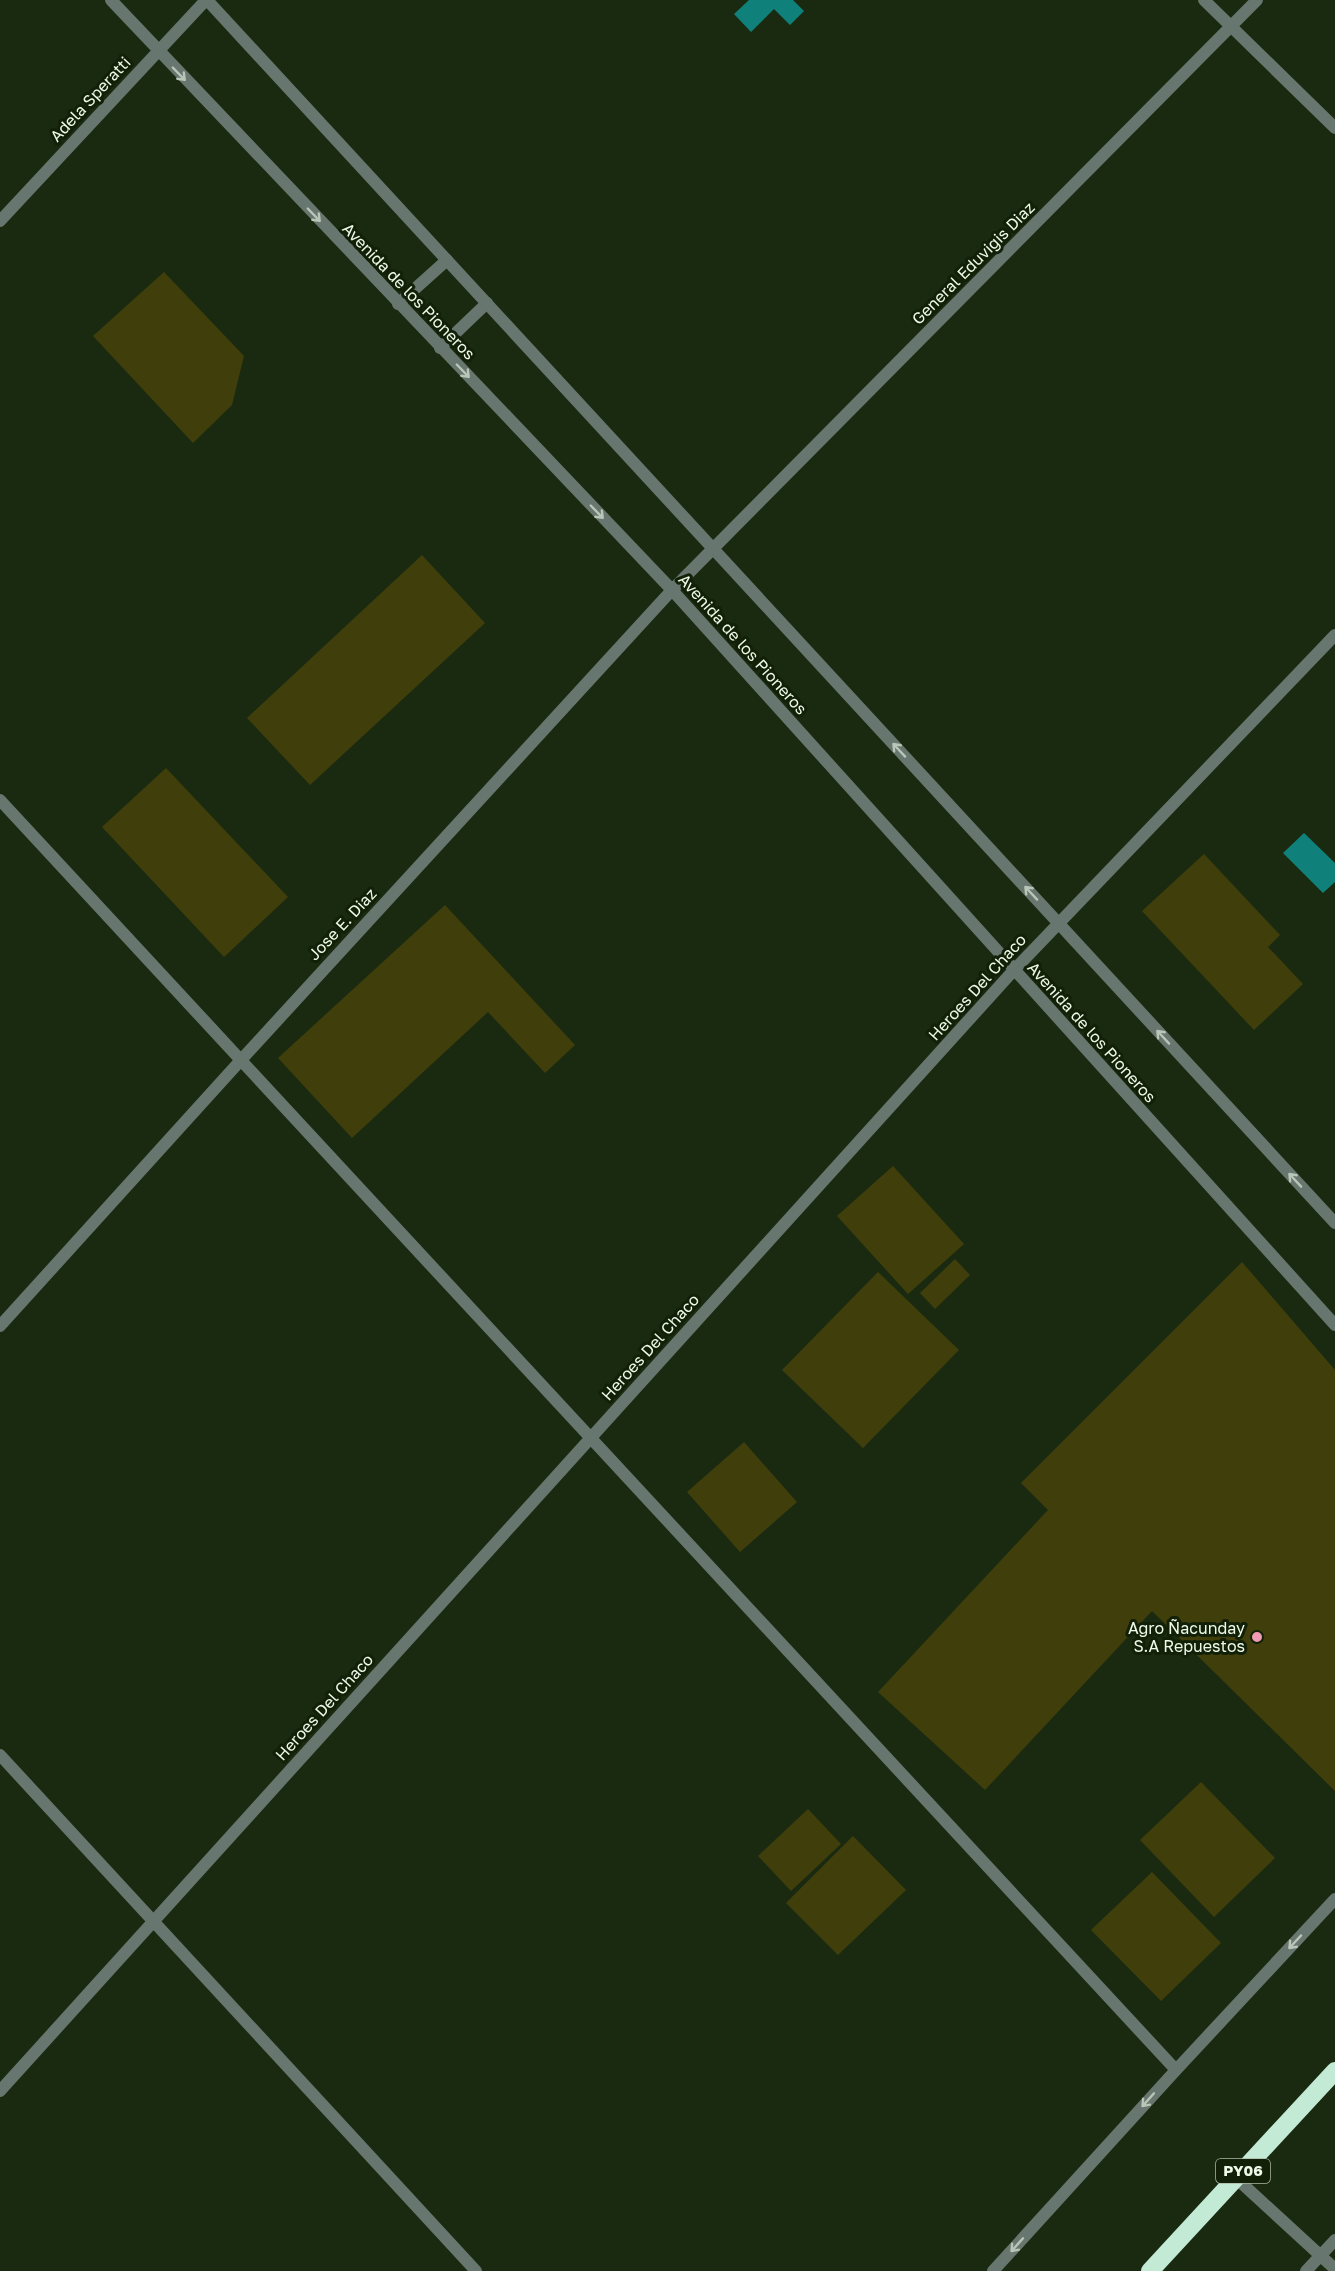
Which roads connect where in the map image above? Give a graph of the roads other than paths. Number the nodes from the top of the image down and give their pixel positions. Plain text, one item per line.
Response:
1 (111, 0) edge
2 (207, 0) edge
3 (1204, 0) edge
4 (1257, 0) edge
5 (1231, 26) junction
6 (157, 51) junction
7 (1335, 128) edge
8 (0, 221) edge
9 (447, 260) junction
10 (487, 303) junction
11 (398, 304) junction
12 (440, 348) junction
13 (713, 549) junction
14 (672, 590) junction
15 (1335, 635) edge
16 (0, 800) edge
17 (1059, 923) junction
18 (1014, 970) junction
19 (241, 1060) junction
20 (1335, 1223) edge
21 (1335, 1325) edge
22 (0, 1326) edge
23 (591, 1438) junction
24 (0, 1755) edge
25 (1335, 1899) edge
26 (153, 1921) junction
27 (1176, 2070) junction
28 (1335, 2071) edge
29 (0, 2091) edge
30 (1236, 2178) junction
31 (1335, 2240) edge
32 (1320, 2256) junction
33 (1335, 2269) edge
34 (476, 2271) edge
35 (993, 2271) edge
36 (1150, 2271) edge
37 (1306, 2271) edge

1 - 6 street, Avenida de los Pioneros
2 - 6 street, Adela Speratti
2 - 9 street
3 - 5 street
4 - 5 street, General Eduvigis Diaz
5 - 7 street
5 - 13 street, General Eduvigis Diaz
6 - 8 street, Adela Speratti
6 -> 11 street, Avenida de los Pioneros
9 - 10 street
9 - 11 street
10 - 12 street
10 - 13 street
11 - 12 street, Avenida de los Pioneros
12 -> 14 street, Avenida de los Pioneros
13 - 14 street, Jose E. Diaz
17 -> 13 street
14 - 18 street, Avenida de los Pioneros
14 - 19 street, Jose E. Diaz
15 - 17 street, Heroes Del Chaco
16 - 19 street
17 - 18 street, Heroes Del Chaco
20 -> 17 street
18 - 21 street, Avenida de los Pioneros
18 - 23 street, Heroes Del Chaco
19 - 22 street, Jose E. Diaz
19 - 23 street
23 - 26 street, Heroes Del Chaco
23 - 27 street
24 - 26 street
25 -> 27 street
26 - 29 street, Heroes Del Chaco
26 - 34 street
27 -> 35 street
28 - 30 highway, PY06
30 - 32 street
30 - 36 highway, PY06
31 - 32 street
32 - 33 street
32 - 37 street

